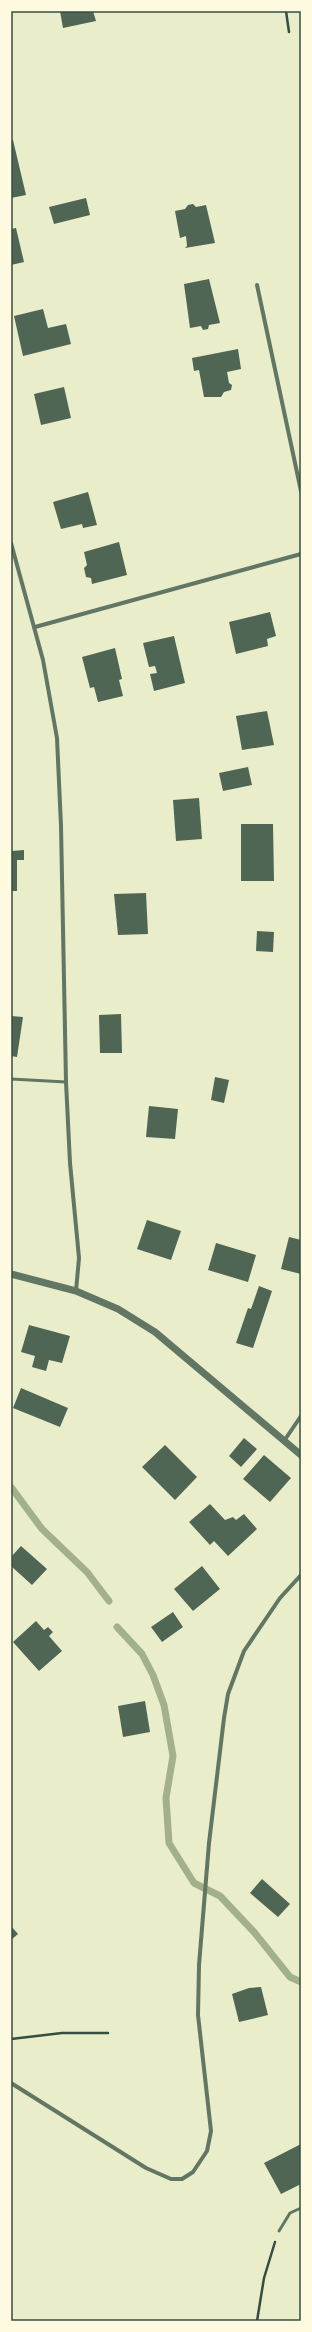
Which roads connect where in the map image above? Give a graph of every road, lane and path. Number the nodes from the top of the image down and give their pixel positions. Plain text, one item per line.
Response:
1 (286, 11) edge
2 (289, 32) dead end
3 (257, 285) dead end
4 (301, 491) edge
5 (11, 543) edge
6 (301, 554) edge
7 (13, 559) edge
8 (35, 627) junction
9 (11, 1079) edge
10 (66, 1082) junction
11 (11, 1274) edge
12 (76, 1291) junction
13 (301, 1416) edge
14 (284, 1441) junction
15 (301, 1455) edge
16 (301, 1575) edge
17 (108, 2033) dead end
18 (11, 2039) edge
19 (11, 2083) edge
20 (301, 2208) edge
21 (279, 2231) joint
22 (257, 2321) edge

1 - 2 path
3 - 4 street
5 - 7 street
6 - 8 street
7 - 8 street
8 - 10 street
9 - 10 lane
10 - 12 street
11 - 12 street
12 - 14 street
13 - 14 street
14 - 15 street
16 - 19 street
17 - 18 path
20 - 21 lane
21 - 22 path

